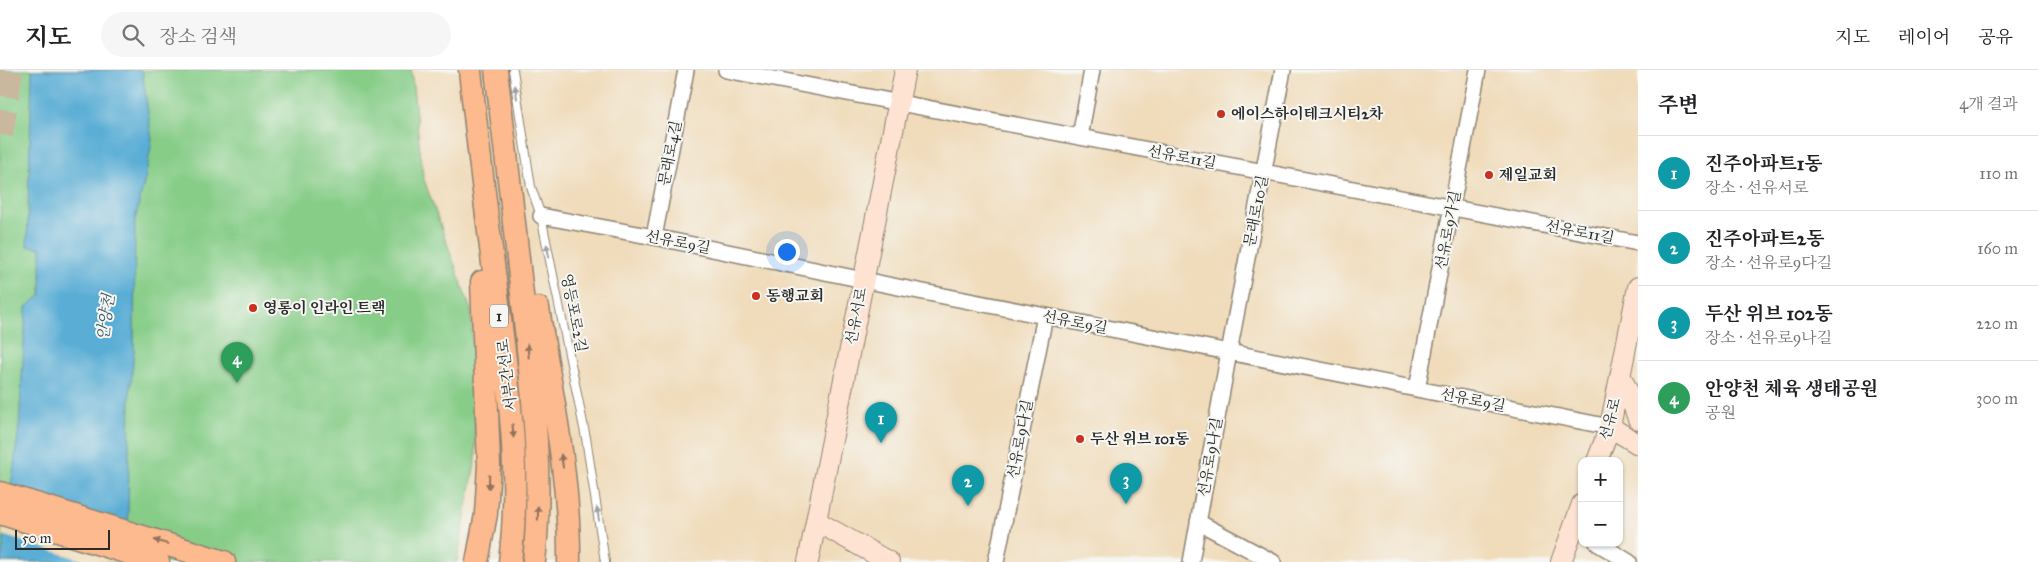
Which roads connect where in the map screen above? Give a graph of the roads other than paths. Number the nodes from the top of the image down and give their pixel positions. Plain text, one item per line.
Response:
1 (470, 70) edge
2 (496, 70) edge
3 (513, 70) edge
4 (686, 70) edge
5 (726, 70) edge
6 (905, 70) edge
7 (1092, 70) edge
8 (1284, 70) edge
9 (1478, 70) edge
10 (899, 103) junction
11 (502, 115) junction
12 (475, 118) junction
13 (1080, 137) junction
14 (1264, 172) junction
15 (1453, 208) junction
16 (541, 216) junction
17 (654, 236) junction
18 (1638, 244) edge
19 (863, 280) junction
20 (1638, 288) edge
21 (1045, 316) junction
22 (1229, 352) junction
23 (1621, 378) junction
24 (1417, 389) junction
25 (1638, 419) edge
26 (1610, 427) junction
27 (1638, 444) edge
28 (1599, 457) edge
29 (0, 493) edge
30 (0, 513) edge
31 (816, 521) junction
32 (1198, 522) junction
33 (1577, 531) edge
34 (1604, 547) edge
35 (158, 562) edge
36 (224, 562) edge
37 (477, 562) edge
38 (510, 562) edge
39 (534, 562) edge
40 (569, 562) edge
41 (605, 562) edge
42 (808, 562) edge
43 (889, 562) edge
44 (996, 562) edge
45 (1191, 562) edge
46 (1273, 562) edge
47 (1561, 562) edge
48 (1629, 562) edge

1 - 12 main road, 서부간선로 / 1
2 - 11 main road, 서부간선로 / 1
16 -> 3 lane, 영등포로2길
4 - 17 street, 문래로4길
5 - 10 street, 선유로11길
6 - 10 street, 선유서로
7 - 13 street
8 - 14 street, 문래로10길
9 - 15 street, 선유로9가길
10 - 13 street, 선유로11길
10 - 19 street, 선유서로
39 -> 11 main road, 서부간선로 / 1
40 -> 11 main road, 1
12 -> 37 main road, 1
12 -> 38 main road, 서부간선로 / 1
13 - 14 street, 선유로11길
14 - 15 street, 선유로11길
14 - 22 street, 문래로10길
15 - 18 street, 선유로11길
15 - 24 street, 선유로9가길
16 - 17 street, 선유로9길
41 -> 16 lane, 영등포로2길
17 - 19 street, 선유로9길
19 - 21 street, 선유로9길
19 - 31 street, 선유서로
20 - 23 street, 선유로
21 - 22 street, 선유로9길
21 - 44 street, 선유로9다길
22 - 24 street, 선유로9길
22 - 32 street, 선유로9나길
23 - 25 street
23 - 26 street, 선유로
24 - 26 street, 선유로9길
26 - 27 street
26 - 28 street, 선유로
36 -> 29 main road
30 - 35 main road
31 - 42 street, 선유서로
31 - 43 street
32 - 45 street, 선유로9나길
32 - 46 street
33 - 47 street
34 - 48 street

